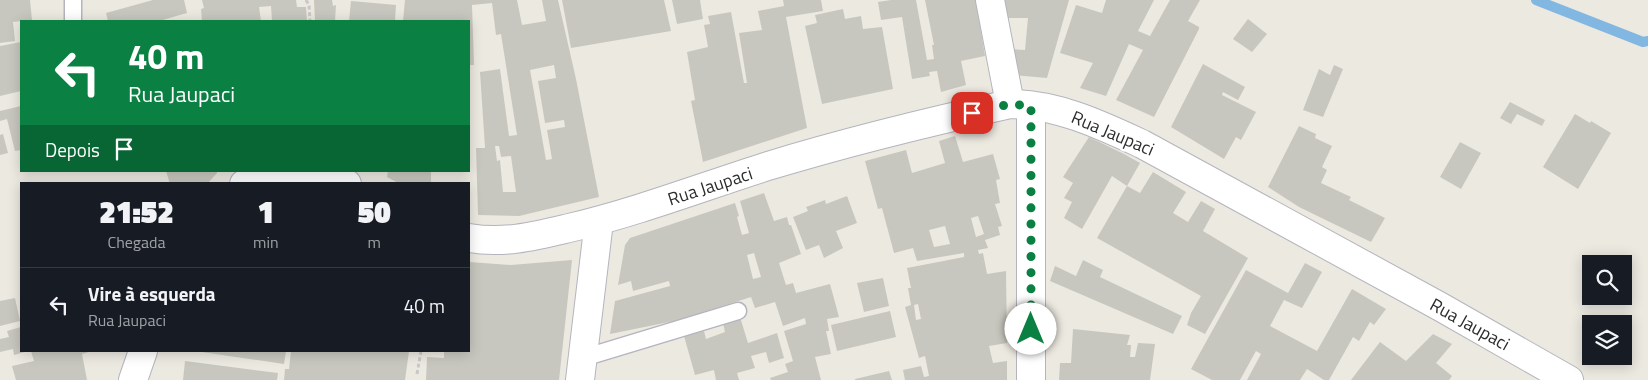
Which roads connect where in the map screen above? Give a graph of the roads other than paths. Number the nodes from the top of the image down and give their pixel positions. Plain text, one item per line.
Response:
1 (72, 0) edge
2 (990, 0) edge
3 (73, 20) edge
4 (1020, 105) junction
5 (247, 182) edge
6 (340, 182) edge
7 (599, 221) junction
8 (470, 238) edge
9 (738, 311) dead end
10 (143, 352) edge
11 (581, 369) edge
12 (133, 380) edge
13 (1031, 380) edge
14 (1569, 380) edge

1 - 3 lane
2 - 4 street
4 - 7 street, Rua Jaupaci
4 - 13 street
4 - 14 street, Rua Jaupaci
5 - 6 street
7 - 8 street, Rua Jaupaci
7 - 11 street
9 - 11 lane
10 - 12 street

